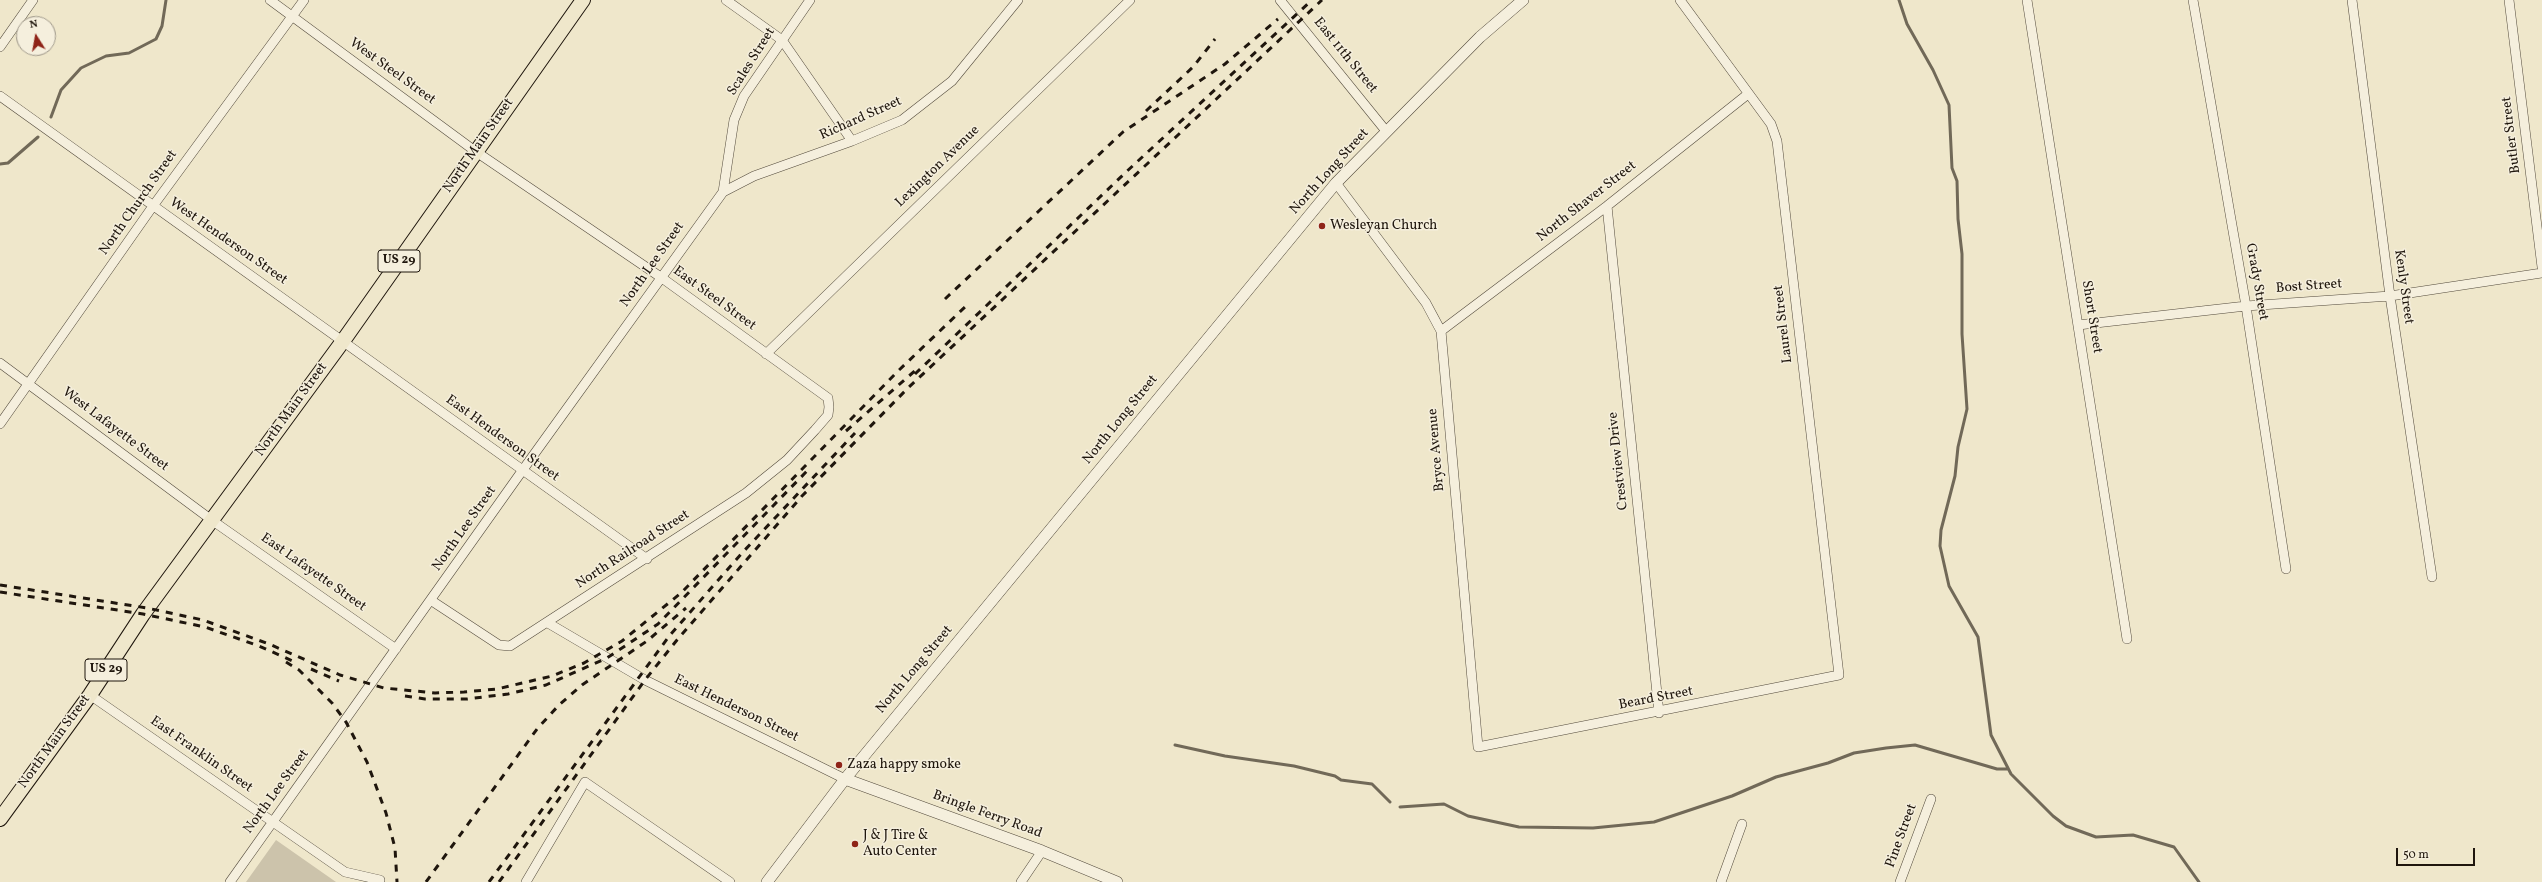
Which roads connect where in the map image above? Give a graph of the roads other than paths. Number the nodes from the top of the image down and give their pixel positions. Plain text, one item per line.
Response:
1 (33, 0) edge
2 (270, 0) edge
3 (304, 0) edge
4 (583, 0) edge
5 (726, 0) edge
6 (810, 0) edge
7 (1018, 0) edge
8 (1130, 0) edge
9 (1280, 0) edge
10 (1523, 0) edge
11 (1680, 0) edge
12 (2027, 0) edge
13 (2192, 0) edge
14 (2352, 0) edge
15 (2510, 0) edge
16 (292, 16) junction
17 (782, 40) junction
18 (0, 47) edge
19 (1748, 94) junction
20 (0, 96) edge
21 (1386, 131) junction
22 (852, 141) junction
23 (475, 151) junction
24 (1336, 183) junction
25 (723, 192) junction
26 (153, 206) junction
27 (1607, 206) junction
28 (2542, 267) edge
29 (2542, 273) edge
30 (662, 278) junction
31 (2390, 296) junction
32 (2246, 306) junction
33 (2078, 325) junction
34 (1441, 331) junction
35 (343, 341) junction
36 (766, 354) junction
37 (0, 363) edge
38 (29, 384) junction
39 (830, 407) joint
40 (0, 424) edge
41 (522, 471) junction
42 (213, 520) junction
43 (646, 559) junction
44 (2286, 569) dead end
45 (2432, 577) dead end
46 (432, 601) junction
47 (548, 622) junction
48 (2127, 639) dead end
49 (396, 649) junction
50 (1839, 675) joint
51 (90, 695) junction
52 (1659, 713) junction
53 (1478, 747) joint
54 (845, 779) junction
55 (1931, 799) dead end
56 (0, 819) edge
57 (272, 822) junction
58 (1742, 824) dead end
59 (1042, 851) junction
60 (380, 880) dead end
61 (230, 882) edge
62 (526, 882) edge
63 (730, 882) edge
64 (767, 882) edge
65 (1021, 882) edge
66 (1117, 882) edge
67 (1721, 882) edge
68 (1900, 882) edge

1 - 18 street
2 - 16 street, West Steel Street
3 - 16 street, North Church Street
4 - 23 main road, North Main Street / US 29
5 - 17 street
6 - 17 street, Scales Street
7 - 22 street, Richard Street
8 - 36 street, Lexington Avenue
9 - 21 street, East 11th Street
10 - 21 street, North Long Street
11 - 19 street, Laurel Street
12 - 33 street, Short Street
13 - 32 street, Grady Street
14 - 31 street, Kenly Street
15 - 28 street, Butler Street
16 - 23 street, West Steel Street
16 - 26 street, North Church Street
17 - 22 street
17 - 25 street, Scales Street
19 - 27 street, North Shaver Street
19 - 50 street, Laurel Street
20 - 26 street, West Henderson Street
21 - 24 street, North Long Street
22 - 25 street, Richard Street
23 - 30 street, East Steel Street
23 - 35 main road, North Main Street / US 29
24 - 34 street, Bryce Avenue
24 - 54 street, North Long Street
25 - 30 street, North Lee Street
26 - 35 street, West Henderson Street
26 - 38 street, North Church Street
27 - 34 street, North Shaver Street
27 - 52 street, Crestview Drive
29 - 31 street, Bost Street
30 - 36 street, East Steel Street
30 - 41 street, North Lee Street
31 - 32 street, Bost Street
31 - 45 street, Kenly Street
32 - 33 street, Bost Street
32 - 44 street, Grady Street
33 - 48 street, Short Street
34 - 53 street, Bryce Avenue
35 - 41 street, East Henderson Street
35 - 42 main road, North Main Street / US 29
36 - 39 street, East Steel Street
37 - 38 street, West Lafayette Street
38 - 40 street, North Church Street
38 - 42 street, West Lafayette Street
39 - 43 street, North Railroad Street
41 - 43 street, East Henderson Street
41 - 46 street, North Lee Street
42 - 49 street, East Lafayette Street
42 - 51 main road, North Main Street / US 29
43 - 47 street, North Railroad Street
46 - 47 street, North Railroad Street
46 - 49 street, North Lee Street
47 - 54 street, East Henderson Street
49 - 57 street, North Lee Street
50 - 52 street, Beard Street
51 - 56 main road, North Main Street / US 29
51 - 57 street, East Franklin Street
52 - 53 street, Beard Street
54 - 59 street, Bringle Ferry Road
54 - 64 street, North Long Street
55 - 68 street, Pine Street
57 - 60 street, East Franklin Street
57 - 61 street, North Lee Street
58 - 67 street
59 - 65 street
59 - 66 street, Bringle Ferry Road
62 - 63 street

